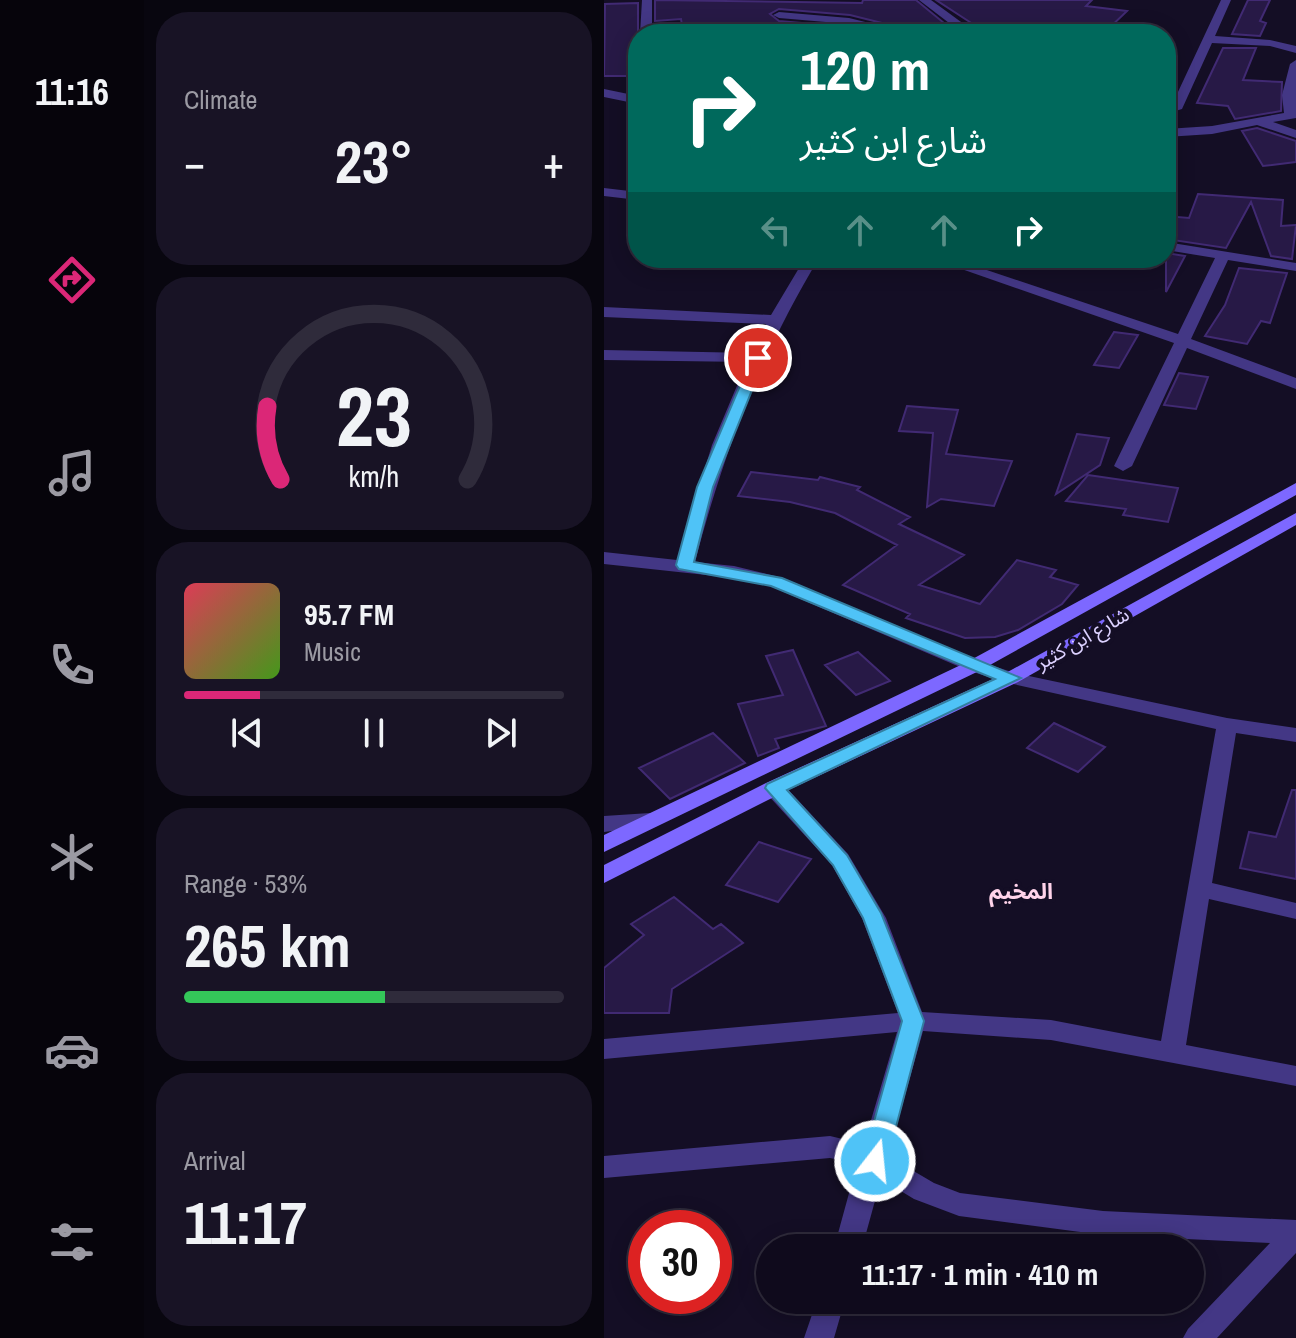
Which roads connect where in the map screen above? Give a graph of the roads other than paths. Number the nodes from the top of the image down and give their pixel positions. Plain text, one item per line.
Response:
1 (647, 0) edge
2 (924, 0) edge
3 (1226, 0) edge
4 (779, 15) dead end
5 (646, 24) edge
6 (861, 24) edge
7 (958, 24) edge
8 (1208, 39) junction
9 (1296, 50) edge
10 (1296, 64) edge
11 (604, 93) edge
12 (628, 98) edge
13 (1183, 112) edge
14 (1293, 115) edge
15 (1260, 122) junction
16 (1227, 128) junction
17 (1176, 132) edge
18 (1296, 134) edge
19 (604, 192) edge
20 (628, 195) edge
21 (1176, 248) edge
22 (1223, 256) junction
23 (1296, 267) edge
24 (806, 268) edge
25 (967, 268) edge
26 (604, 312) edge
27 (775, 320) junction
28 (1181, 340) junction
29 (604, 355) edge
30 (758, 358) junction
31 (1296, 384) edge
32 (1123, 466) dead end
33 (1296, 488) edge
34 (1296, 518) edge
35 (604, 558) edge
36 (685, 565) junction
37 (974, 666) junction
38 (1011, 678) junction
39 (1227, 725) junction
40 (1296, 735) edge
41 (774, 788) junction
42 (650, 820) junction
43 (604, 824) edge
44 (604, 844) edge
45 (604, 875) edge
46 (1199, 888) junction
47 (1296, 911) edge
48 (913, 1021) junction
49 (604, 1049) edge
50 (1172, 1051) junction
51 (1296, 1076) edge
52 (875, 1161) junction
53 (604, 1167) edge
54 (1296, 1233) edge
55 (852, 1234) edge
56 (827, 1314) edge
57 (819, 1338) edge
58 (1198, 1338) edge

1 - 5 street
2 - 7 street
3 - 8 street
4 - 6 street
8 - 9 street
8 - 13 street
10 - 14 street
11 - 12 street
13 - 16 street
14 - 15 street
15 - 16 street
15 - 18 street
16 - 17 street
19 - 20 street
21 - 22 street
22 - 23 street
22 - 28 street
24 - 27 street
25 - 28 street
26 - 27 street
27 - 30 street
28 - 31 street
28 - 32 street
29 - 30 street
30 - 36 street
33 - 37 street, شارع ابن كثير
34 - 38 street, شارع ابن كثير
35 - 36 street
36 - 37 street
37 - 38 street
37 - 42 street, شارع ابن كثير
38 - 39 street
38 - 41 street, شارع ابن كثير
39 - 40 street
39 - 46 street
41 - 45 street, شارع ابن كثير
41 - 48 street
42 - 43 street
42 - 44 street, شارع ابن كثير
46 - 47 street
46 - 50 street
48 - 49 street
48 - 50 street
48 - 52 street
50 - 51 street
52 - 53 street
52 - 54 street
52 - 55 street
54 - 58 street
56 - 57 street

